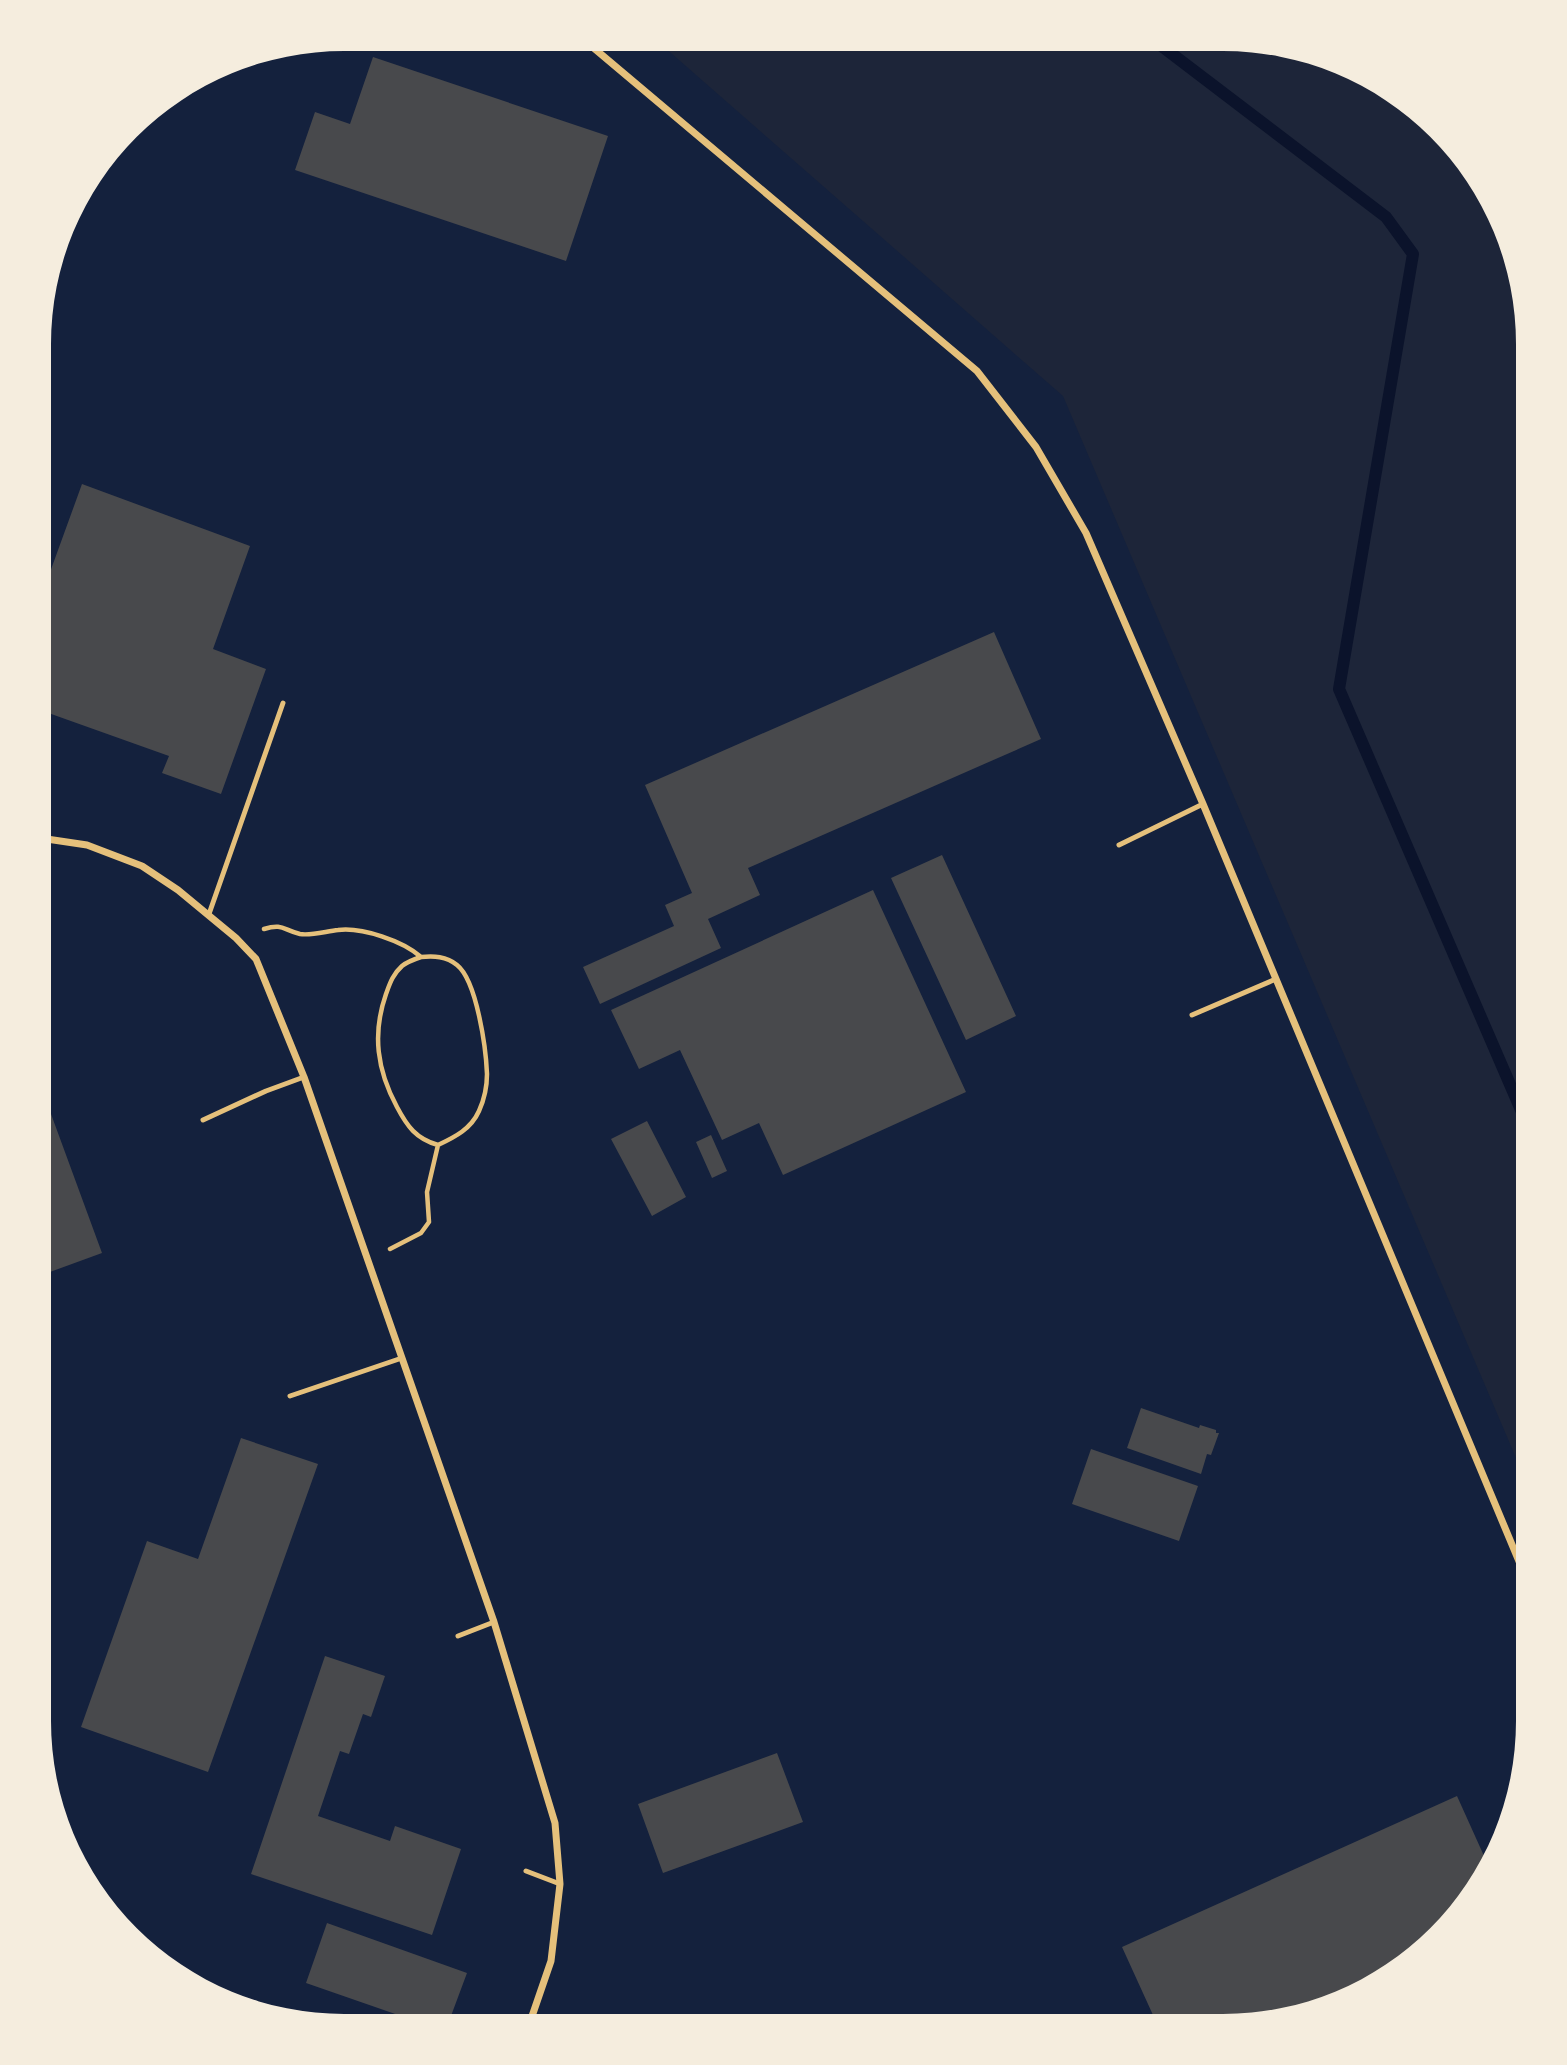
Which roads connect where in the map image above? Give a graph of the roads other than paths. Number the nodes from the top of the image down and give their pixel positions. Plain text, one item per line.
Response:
1 (597, 51) edge
2 (283, 703) dead end
3 (1203, 804) junction
4 (51, 840) edge
5 (1119, 845) dead end
6 (208, 914) junction
7 (1276, 979) junction
8 (1192, 1015) dead end
9 (304, 1077) junction
10 (203, 1120) dead end
11 (402, 1358) junction
12 (290, 1396) dead end
13 (1516, 1554) edge
14 (494, 1622) junction
15 (458, 1636) dead end
16 (526, 1871) dead end
17 (560, 1884) junction
18 (533, 2014) edge

1 - 3 street
2 - 6 lane
3 - 5 lane
3 - 7 street
4 - 6 street
6 - 9 street
7 - 8 lane
7 - 13 street
9 - 10 lane
9 - 11 street
11 - 12 lane
11 - 14 street
14 - 15 lane
14 - 17 street
16 - 17 lane
17 - 18 street

